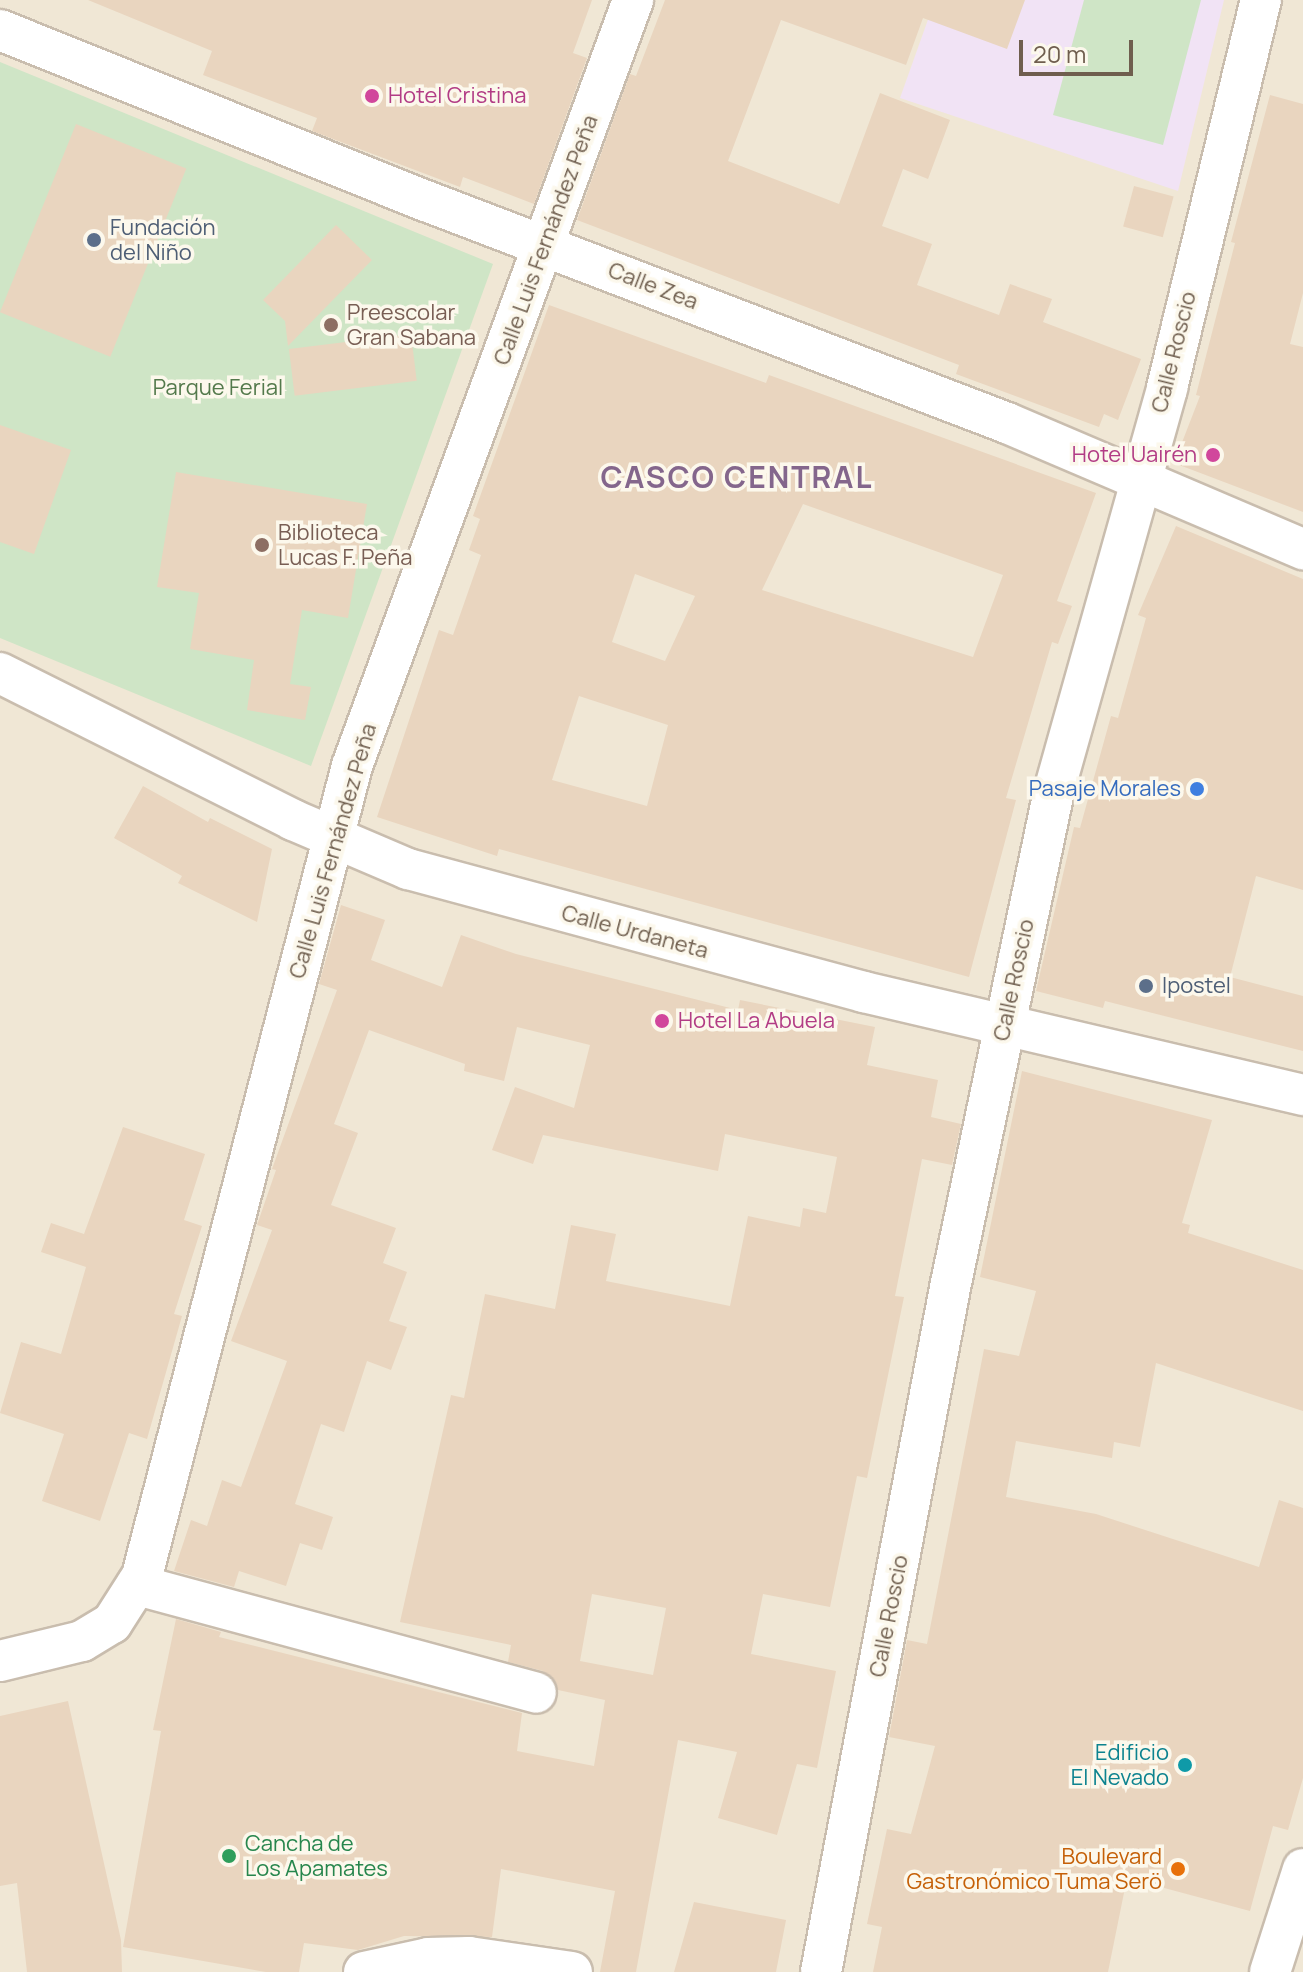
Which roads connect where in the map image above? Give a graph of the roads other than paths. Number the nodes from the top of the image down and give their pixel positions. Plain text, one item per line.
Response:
1 (633, 0) edge
2 (1261, 0) edge
3 (0, 30) edge
4 (545, 245) junction
5 (1140, 479) junction
6 (1303, 549) edge
7 (0, 673) edge
8 (333, 839) junction
9 (1004, 1025) junction
10 (1303, 1095) edge
11 (137, 1585) junction
12 (0, 1661) edge
13 (536, 1693) dead end
14 (1303, 1869) edge
15 (364, 1972) edge
16 (572, 1972) edge
17 (821, 1972) edge
18 (1270, 1972) edge

1 - 4 street, Calle Luis Fernández Peña
2 - 5 street, Calle Roscio
3 - 4 street, Calle Zea
4 - 5 street, Calle Zea
4 - 8 street, Calle Luis Fernández Peña
5 - 6 street, Calle Zea
5 - 9 street, Calle Roscio
7 - 8 street, Calle Urdaneta
8 - 9 street, Calle Urdaneta
8 - 11 street, Calle Luis Fernández Peña
9 - 10 street, Calle Urdaneta
9 - 17 street, Calle Roscio
11 - 12 street, Calle Luis Fernández Peña
11 - 13 street
14 - 18 street
15 - 16 street

